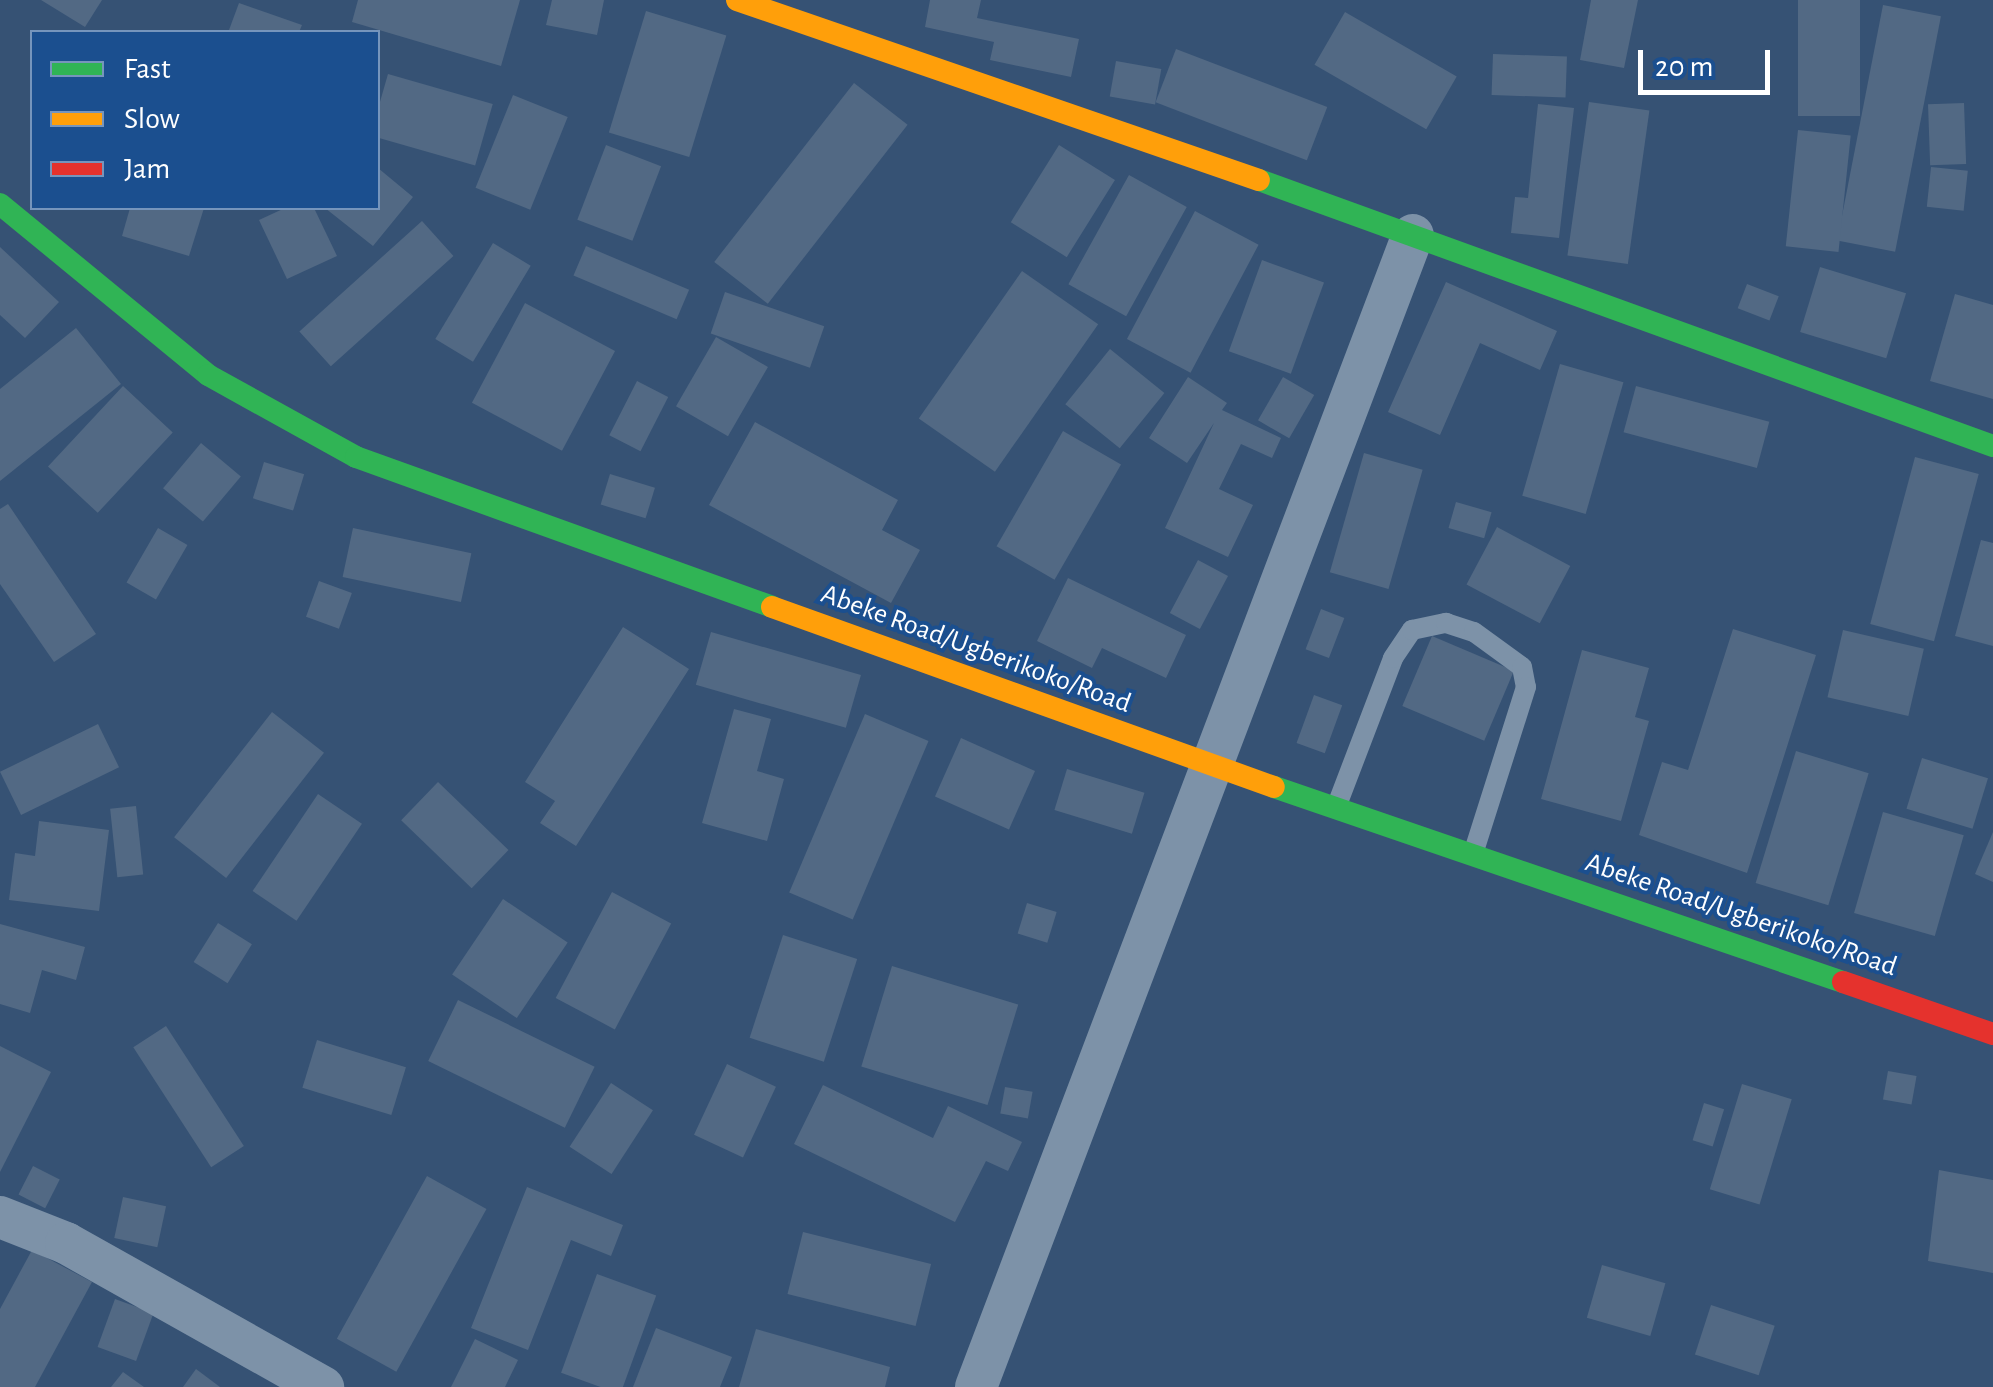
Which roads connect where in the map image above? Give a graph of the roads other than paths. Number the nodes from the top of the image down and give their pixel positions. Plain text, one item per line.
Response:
1 (737, 0) edge
2 (0, 204) edge
3 (1413, 235) junction
4 (1993, 446) edge
5 (1208, 764) junction
6 (1336, 807) junction
7 (1473, 854) junction
8 (1993, 1034) edge
9 (0, 1217) edge
10 (323, 1387) edge
11 (976, 1387) edge

1 - 3 street
2 - 5 street, Abeke Road/Ugberikoko/Road
3 - 4 street
3 - 5 street
5 - 6 street, Abeke Road/Ugberikoko/Road
5 - 11 street
6 - 7 street, Abeke Road/Ugberikoko/Road
6 - 7 lane
7 - 8 street, Abeke Road/Ugberikoko/Road
9 - 10 street

